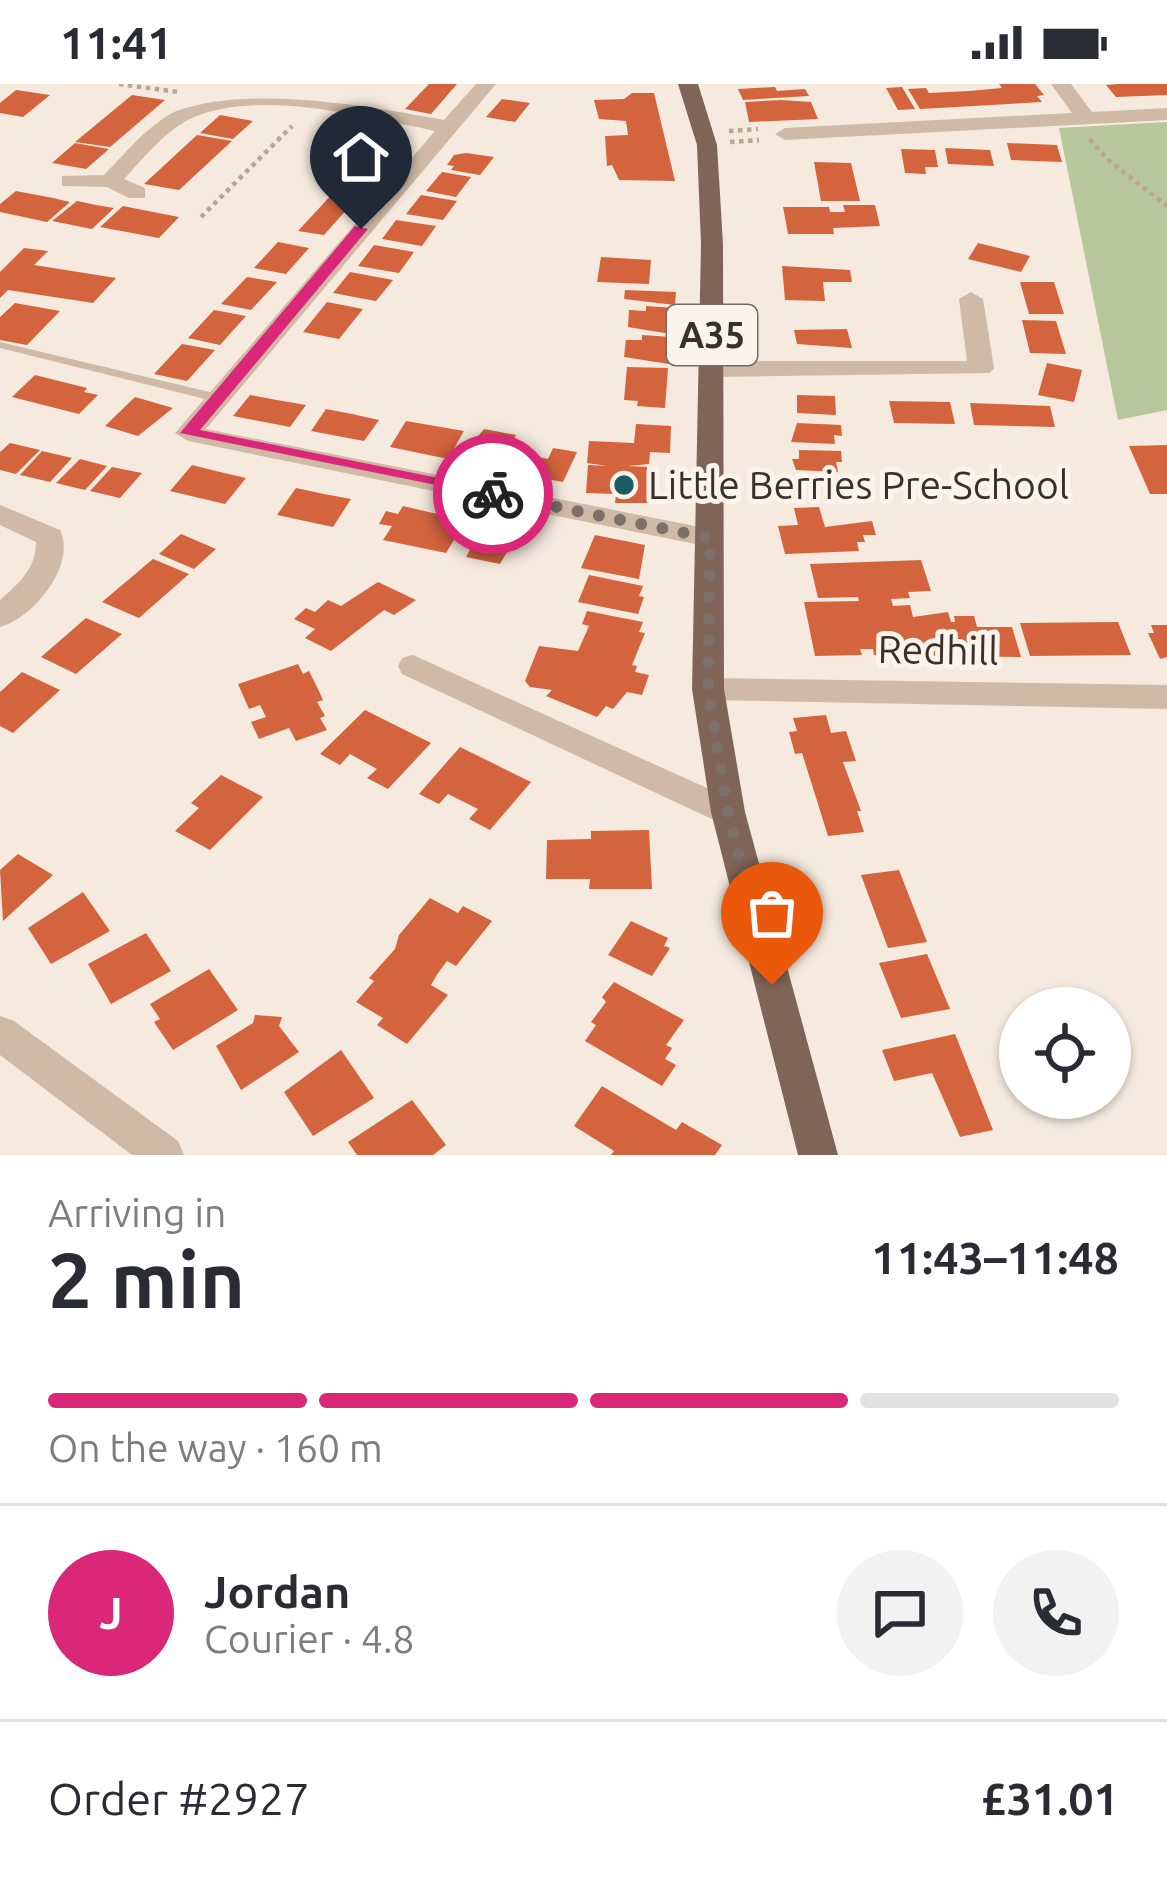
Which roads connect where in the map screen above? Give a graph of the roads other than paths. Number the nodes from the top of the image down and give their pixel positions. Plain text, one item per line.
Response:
1 (486, 84) edge
2 (688, 84) edge
3 (1061, 84) edge
4 (1167, 114) edge
5 (1086, 118) junction
6 (447, 127) junction
7 (785, 134) road end
8 (70, 181) dead end
9 (110, 181) junction
10 (137, 193) dead end
11 (971, 299) dead end
12 (1, 345) edge
13 (712, 369) junction
14 (217, 398) junction
15 (0, 514) edge
16 (710, 538) junction
17 (0, 617) edge
18 (413, 666) dead end
19 (708, 689) junction
20 (1167, 697) edge
21 (728, 812) junction
22 (0, 1034) edge
23 (164, 1155) edge
24 (818, 1155) edge

1 - 6 street
2 - 13 main road, A35
3 - 5 street
4 - 5 street
5 - 7 street
6 - 9 street
6 - 14 street
8 - 9 street
9 - 10 street
11 - 13 street
12 - 14 lane
13 - 16 main road, A35
14 - 16 street
15 - 17 street
16 - 19 main road, A35
18 - 21 street
19 - 20 street, Redhill
19 - 21 main road, A35
21 - 24 main road, A35
22 - 23 street

